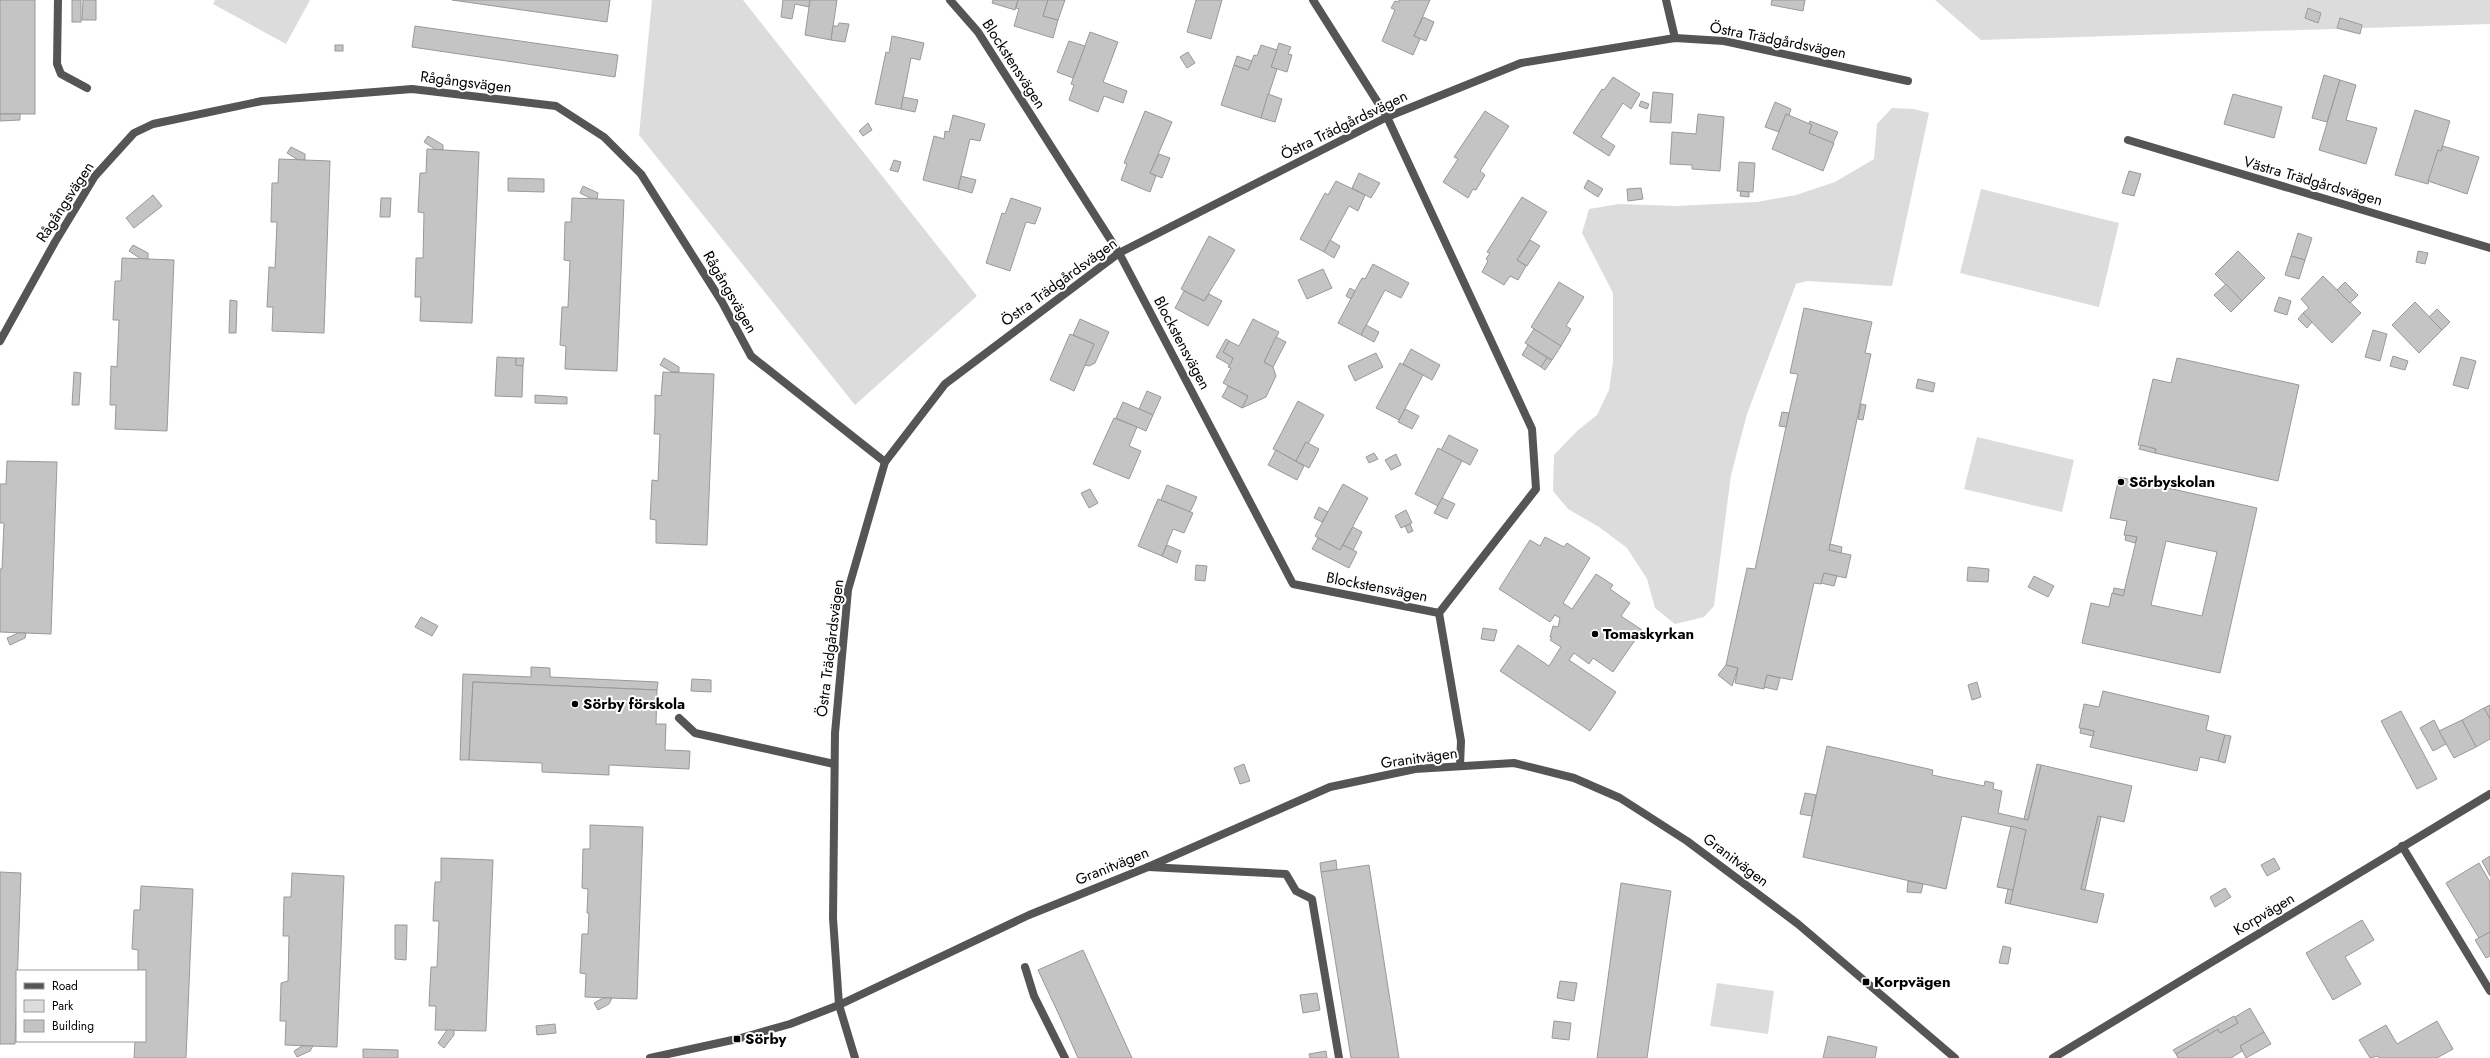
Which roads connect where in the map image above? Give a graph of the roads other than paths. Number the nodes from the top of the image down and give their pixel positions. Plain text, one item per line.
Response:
1 (58, 0) edge
2 (950, 0) edge
3 (1313, 0) edge
4 (1666, 0) edge
5 (1675, 38) junction
6 (1908, 81) dead end
7 (87, 88) dead end
8 (1387, 118) junction
9 (2128, 140) dead end
10 (2490, 248) edge
11 (1119, 253) junction
12 (0, 341) edge
13 (885, 462) junction
14 (1438, 613) junction
15 (679, 718) dead end
16 (834, 764) junction
17 (1460, 766) junction
18 (2490, 794) edge
19 (2402, 846) junction
20 (1148, 867) junction
21 (1025, 967) dead end
22 (2490, 991) edge
23 (839, 1006) junction
24 (650, 1058) edge
25 (855, 1058) edge
26 (1065, 1058) edge
27 (1339, 1058) edge
28 (1955, 1058) edge
29 (2053, 1058) edge

1 - 7 street
2 - 11 street, Blockstensvägen
3 - 8 street, Blockstensvägen
4 - 5 street
5 - 6 street, Östra Trädgårdsvägen
5 - 8 street, Östra Trädgårdsvägen
8 - 11 street, Östra Trädgårdsvägen
8 - 14 street, Blockstensvägen
9 - 10 street, Västra Trädgårdsvägen
11 - 13 street, Östra Trädgårdsvägen
11 - 14 street, Blockstensvägen
12 - 13 street, Rågångsvägen
13 - 16 street, Östra Trädgårdsvägen
14 - 17 street, Blockstensvägen
15 - 16 street
16 - 23 street, Östra Trädgårdsvägen
17 - 20 street, Granitvägen
17 - 28 street, Granitvägen
18 - 19 street, Korpvägen
19 - 22 street
19 - 29 street, Korpvägen
20 - 23 street, Granitvägen
20 - 27 street
21 - 26 street
23 - 24 street
23 - 25 street, Östra Trädgårdsvägen

